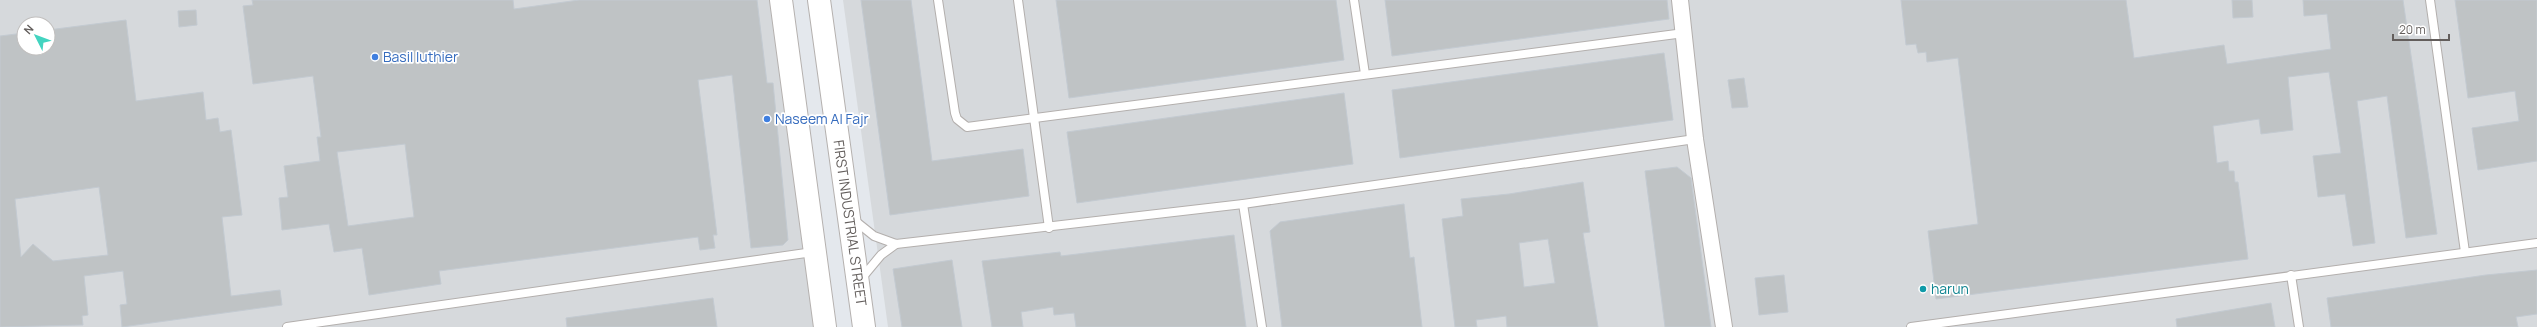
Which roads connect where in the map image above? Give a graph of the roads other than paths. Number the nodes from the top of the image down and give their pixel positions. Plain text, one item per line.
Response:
1 (781, 0) edge
2 (819, 0) edge
3 (938, 0) edge
4 (1018, 0) edge
5 (1354, 0) edge
6 (1680, 0) edge
7 (2430, 0) edge
8 (1684, 33) junction
9 (1365, 74) junction
10 (1034, 117) junction
11 (1695, 139) junction
12 (1243, 204) junction
13 (848, 213) junction
14 (1049, 228) junction
15 (2537, 243) edge
16 (896, 244) junction
17 (816, 252) junction
18 (2465, 252) junction
19 (2291, 275) junction
20 (858, 282) junction
21 (344, 323) edge
22 (287, 327) edge
23 (824, 327) edge
24 (864, 327) edge
25 (1262, 327) edge
26 (1724, 327) edge
27 (1911, 327) edge
28 (2299, 327) edge

1 - 17 main road
2 - 13 main road, FIRST INDUSTRIAL STREET
3 - 10 lane
4 - 10 lane
5 - 9 lane
6 - 8 street
7 - 18 lane
8 - 9 lane
8 - 11 street
9 - 10 lane
10 - 14 lane
11 - 12 lane
11 - 26 street
12 - 14 lane
12 - 25 lane
13 - 16 lane
13 - 20 main road, FIRST INDUSTRIAL STREET
14 - 16 lane
15 - 18 lane
16 - 20 lane
17 - 21 lane
17 - 23 main road
18 - 19 lane
19 - 27 lane
19 - 28 lane
20 - 24 main road, FIRST INDUSTRIAL STREET
21 - 22 lane

